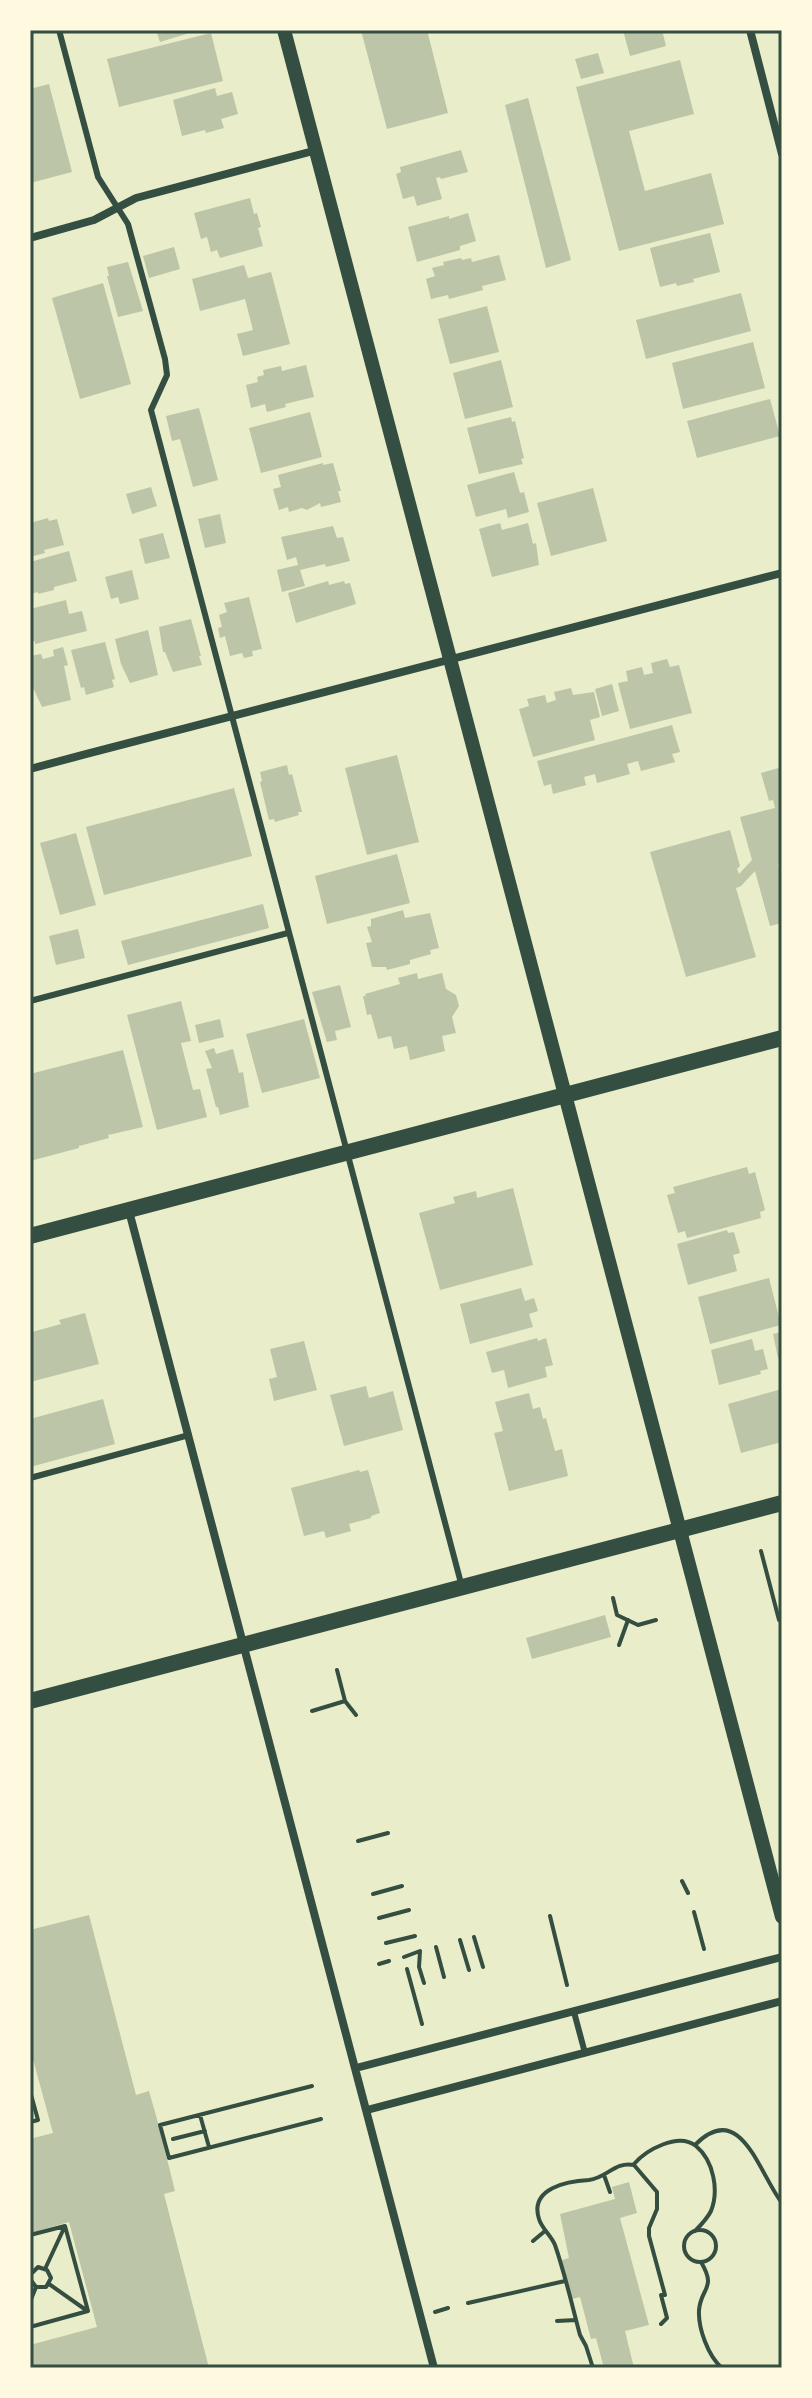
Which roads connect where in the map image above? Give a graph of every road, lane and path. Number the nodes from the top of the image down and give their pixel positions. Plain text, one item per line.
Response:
1 (59, 30) edge
2 (284, 30) edge
3 (750, 30) edge
4 (782, 109) edge
5 (772, 112) junction
6 (317, 150) junction
7 (782, 154) edge
8 (117, 208) junction
9 (30, 238) edge
10 (782, 573) edge
11 (450, 659) junction
12 (231, 715) junction
13 (30, 769) edge
14 (288, 933) junction
15 (30, 1001) edge
16 (782, 1039) edge
17 (564, 1096) junction
18 (348, 1152) junction
19 (129, 1210) junction
20 (30, 1236) edge
21 (189, 1435) junction
22 (30, 1478) edge
23 (782, 1503) edge
24 (680, 1530) junction
25 (761, 1551) dead end
26 (462, 1588) junction
27 (613, 1598) dead end
28 (628, 1620) junction
29 (656, 1620) dead end
30 (782, 1621) edge
31 (245, 1645) junction
32 (619, 1645) dead end
33 (337, 1670) dead end
34 (30, 1701) edge
35 (345, 1701) junction
36 (312, 1711) dead end
37 (356, 1715) dead end
38 (388, 1833) dead end
39 (358, 1841) dead end
40 (682, 1881) dead end
41 (402, 1886) dead end
42 (688, 1893) dead end
43 (373, 1894) dead end
44 (409, 1910) dead end
45 (694, 1912) dead end
46 (550, 1916) dead end
47 (782, 1917) edge
48 (379, 1918) dead end
49 (415, 1936) dead end
50 (474, 1937) dead end
51 (460, 1940) dead end
52 (386, 1943) dead end
53 (436, 1947) dead end
54 (704, 1949) dead end
55 (404, 1957) dead end
56 (782, 1957) edge
57 (389, 1961) dead end
58 (379, 1964) dead end
59 (483, 1967) dead end
60 (407, 1969) dead end
61 (469, 1970) dead end
62 (444, 1977) dead end
63 (424, 1983) dead end
64 (567, 1985) dead end
65 (782, 2001) edge
66 (574, 2012) junction
67 (422, 2024) dead end
68 (585, 2053) junction
69 (356, 2068) junction
70 (312, 2086) dead end
71 (30, 2091) edge
72 (367, 2110) junction
73 (200, 2115) junction
74 (321, 2119) dead end
75 (30, 2120) edge
76 (205, 2131) junction
77 (173, 2139) dead end
78 (695, 2145) junction
79 (209, 2147) junction
80 (634, 2165) junction
81 (604, 2175) junction
82 (610, 2192) dead end
83 (782, 2203) edge
84 (65, 2226) junction
85 (545, 2231) junction
86 (695, 2231) junction
87 (30, 2235) edge
88 (533, 2241) dead end
89 (701, 2262) junction
90 (45, 2269) junction
91 (31, 2271) edge
92 (30, 2279) edge
93 (565, 2281) junction
94 (49, 2284) junction
95 (36, 2287) junction
96 (30, 2302) edge
97 (468, 2303) dead end
98 (448, 2308) dead end
99 (88, 2311) junction
100 (433, 2312) dead end
101 (576, 2320) junction
102 (557, 2321) dead end
103 (661, 2324) dead end
104 (30, 2327) edge
105 (434, 2368) edge
106 (593, 2368) edge
107 (722, 2368) edge

1 - 8 lane
2 - 6 street
3 - 5 street
4 - 5 street
5 - 7 street
6 - 8 street
6 - 11 street
8 - 9 street
8 - 12 lane
10 - 11 street
11 - 12 street
11 - 17 street
12 - 13 street
12 - 14 lane
14 - 15 lane
14 - 18 lane
16 - 17 main road
17 - 18 main road
17 - 24 street
18 - 19 main road
18 - 26 lane
19 - 20 main road
19 - 21 street
21 - 22 lane
21 - 31 street
23 - 24 main road
24 - 26 main road
24 - 47 street
25 - 30 path
26 - 31 main road
27 - 28 path
28 - 29 path
28 - 32 path
31 - 34 main road
31 - 69 street
33 - 35 path
35 - 36 path
35 - 37 path
38 - 39 path
40 - 42 path
41 - 43 path
44 - 48 path
45 - 54 path
46 - 64 path
49 - 52 path
50 - 59 path
51 - 61 path
53 - 62 path
55 - 63 path
56 - 66 street
57 - 58 path
60 - 67 path
65 - 68 street
66 - 68 lane
66 - 69 street
68 - 72 street
69 - 72 street
70 - 73 path
71 - 75 path
72 - 105 street
73 - 76 path
73 - 79 path
74 - 79 path
76 - 77 path
76 - 79 path
78 - 80 path
78 - 83 path
78 - 86 path
80 - 81 path
80 - 103 path
81 - 82 path
81 - 85 path
84 - 87 path
84 - 90 path
84 - 99 path
85 - 88 path
85 - 93 path
86 - 89 path
86 - 89 path
89 - 107 path
90 - 91 path
90 - 94 path
91 - 92 path
92 - 95 path
93 - 97 path
93 - 101 path
94 - 95 path
94 - 99 path
95 - 96 path
98 - 100 path
99 - 104 path
101 - 102 path
101 - 106 path

